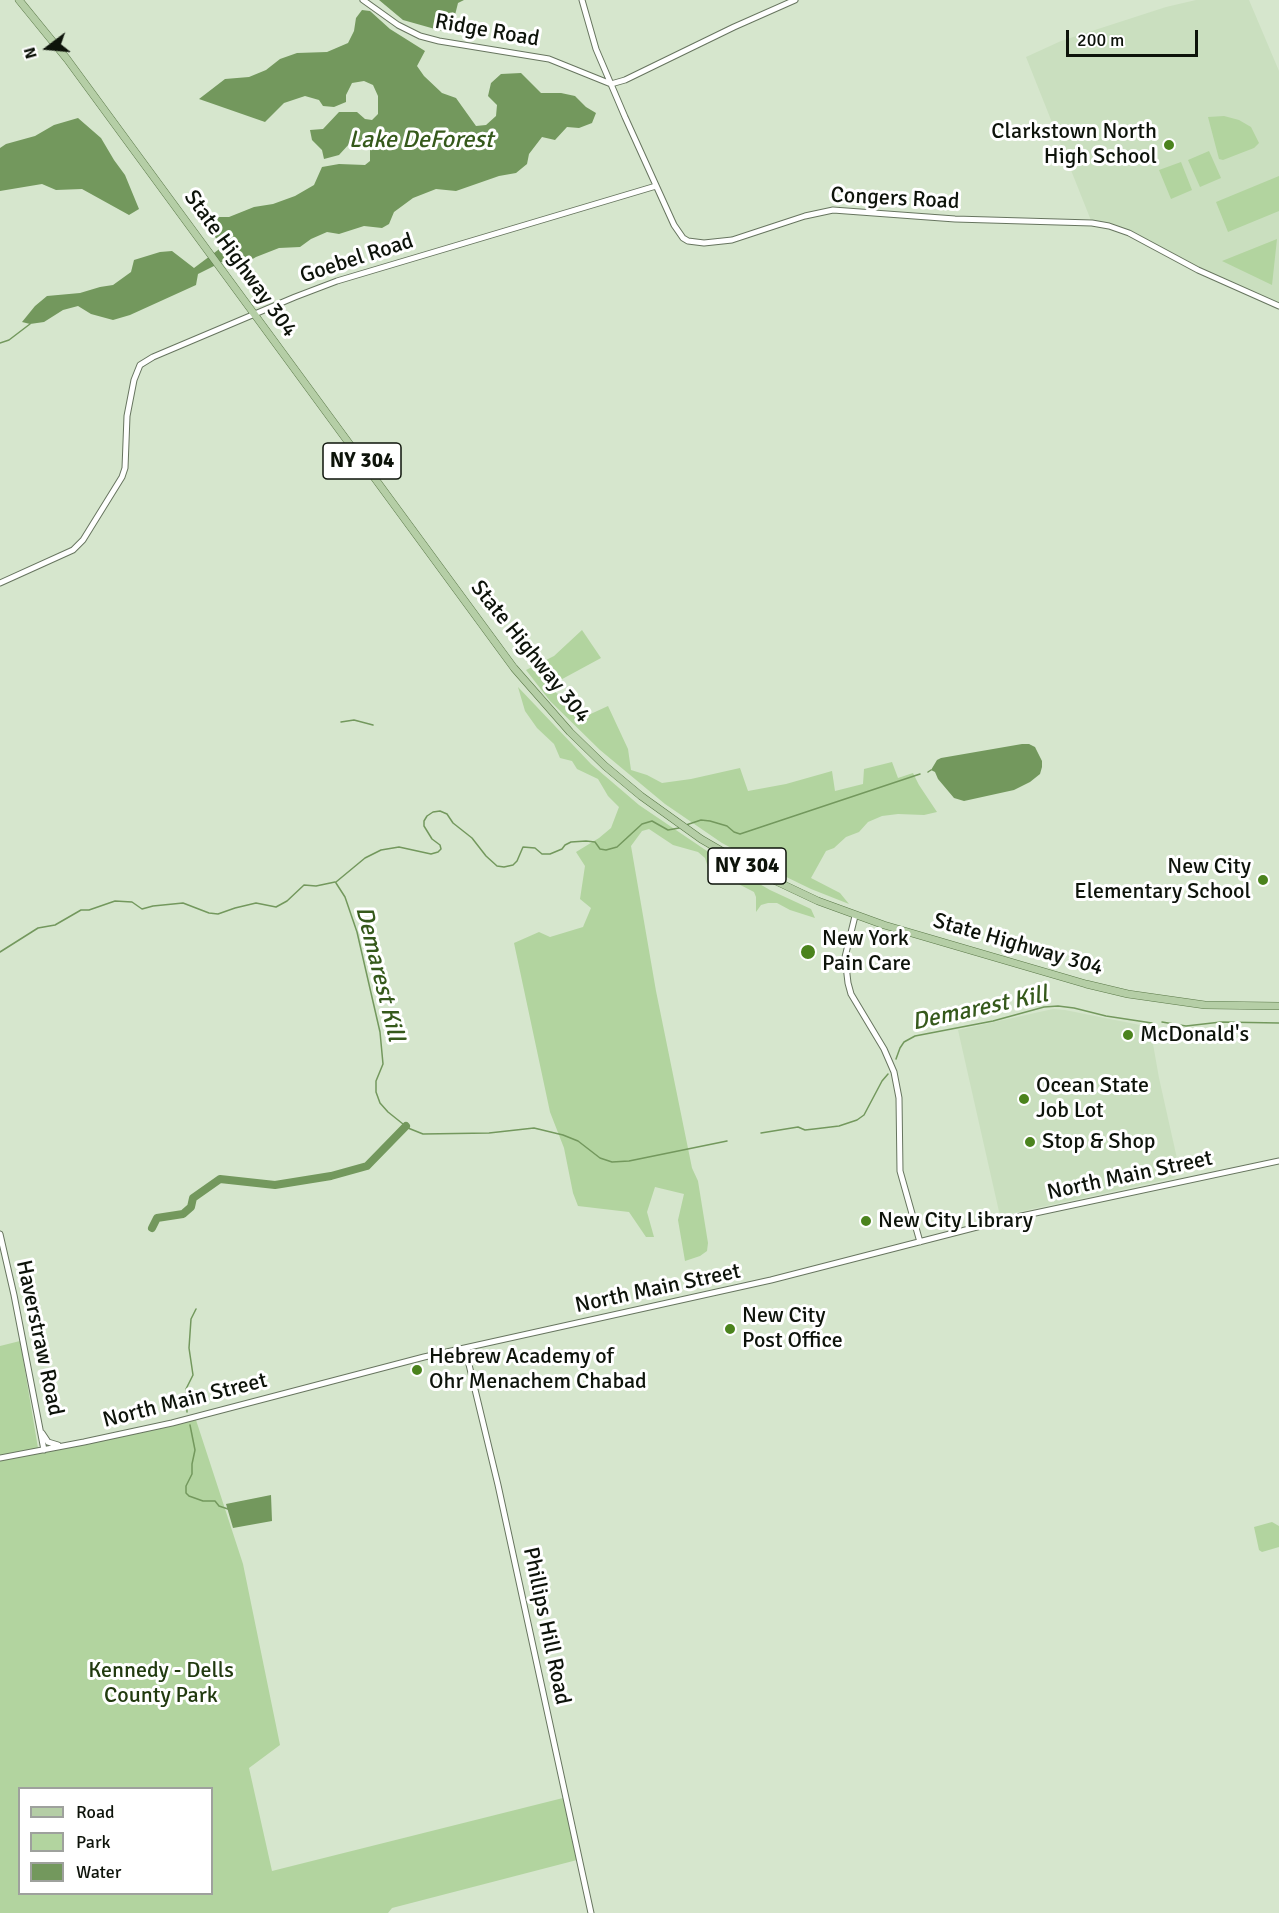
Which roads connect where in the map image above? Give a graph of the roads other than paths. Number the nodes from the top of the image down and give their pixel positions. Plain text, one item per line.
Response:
1 (19, 0) edge
2 (363, 0) edge
3 (582, 0) edge
4 (795, 0) edge
5 (611, 84) junction
6 (656, 186) junction
7 (1279, 306) edge
8 (254, 314) junction
9 (0, 583) edge
10 (855, 916) junction
11 (1279, 1006) edge
12 (1279, 1161) edge
13 (0, 1234) edge
14 (920, 1242) junction
15 (465, 1348) junction
16 (40, 1428) junction
17 (65, 1446) junction
18 (44, 1450) junction
19 (0, 1458) edge
20 (591, 1913) edge

1 - 8 main road, State Highway 304 / NY 304
2 - 5 street, Ridge Road
3 - 5 street, Congers Road
4 - 5 street
5 - 6 street, Congers Road
6 - 7 street, Congers Road
6 - 8 street, Goebel Road
8 - 9 street, Goebel Road
8 - 10 main road, State Highway 304 / NY 304
10 - 11 main road, State Highway 304 / NY 304
10 - 14 street
12 - 14 street, North Main Street
13 - 16 street, Haverstraw Road
14 - 15 street, North Main Street
15 - 17 street, North Main Street
15 - 20 street, Phillips Hill Road
16 - 17 street
16 - 18 street, Haverstraw Road
17 - 18 street, North Main Street
18 - 19 street, North Main Street

